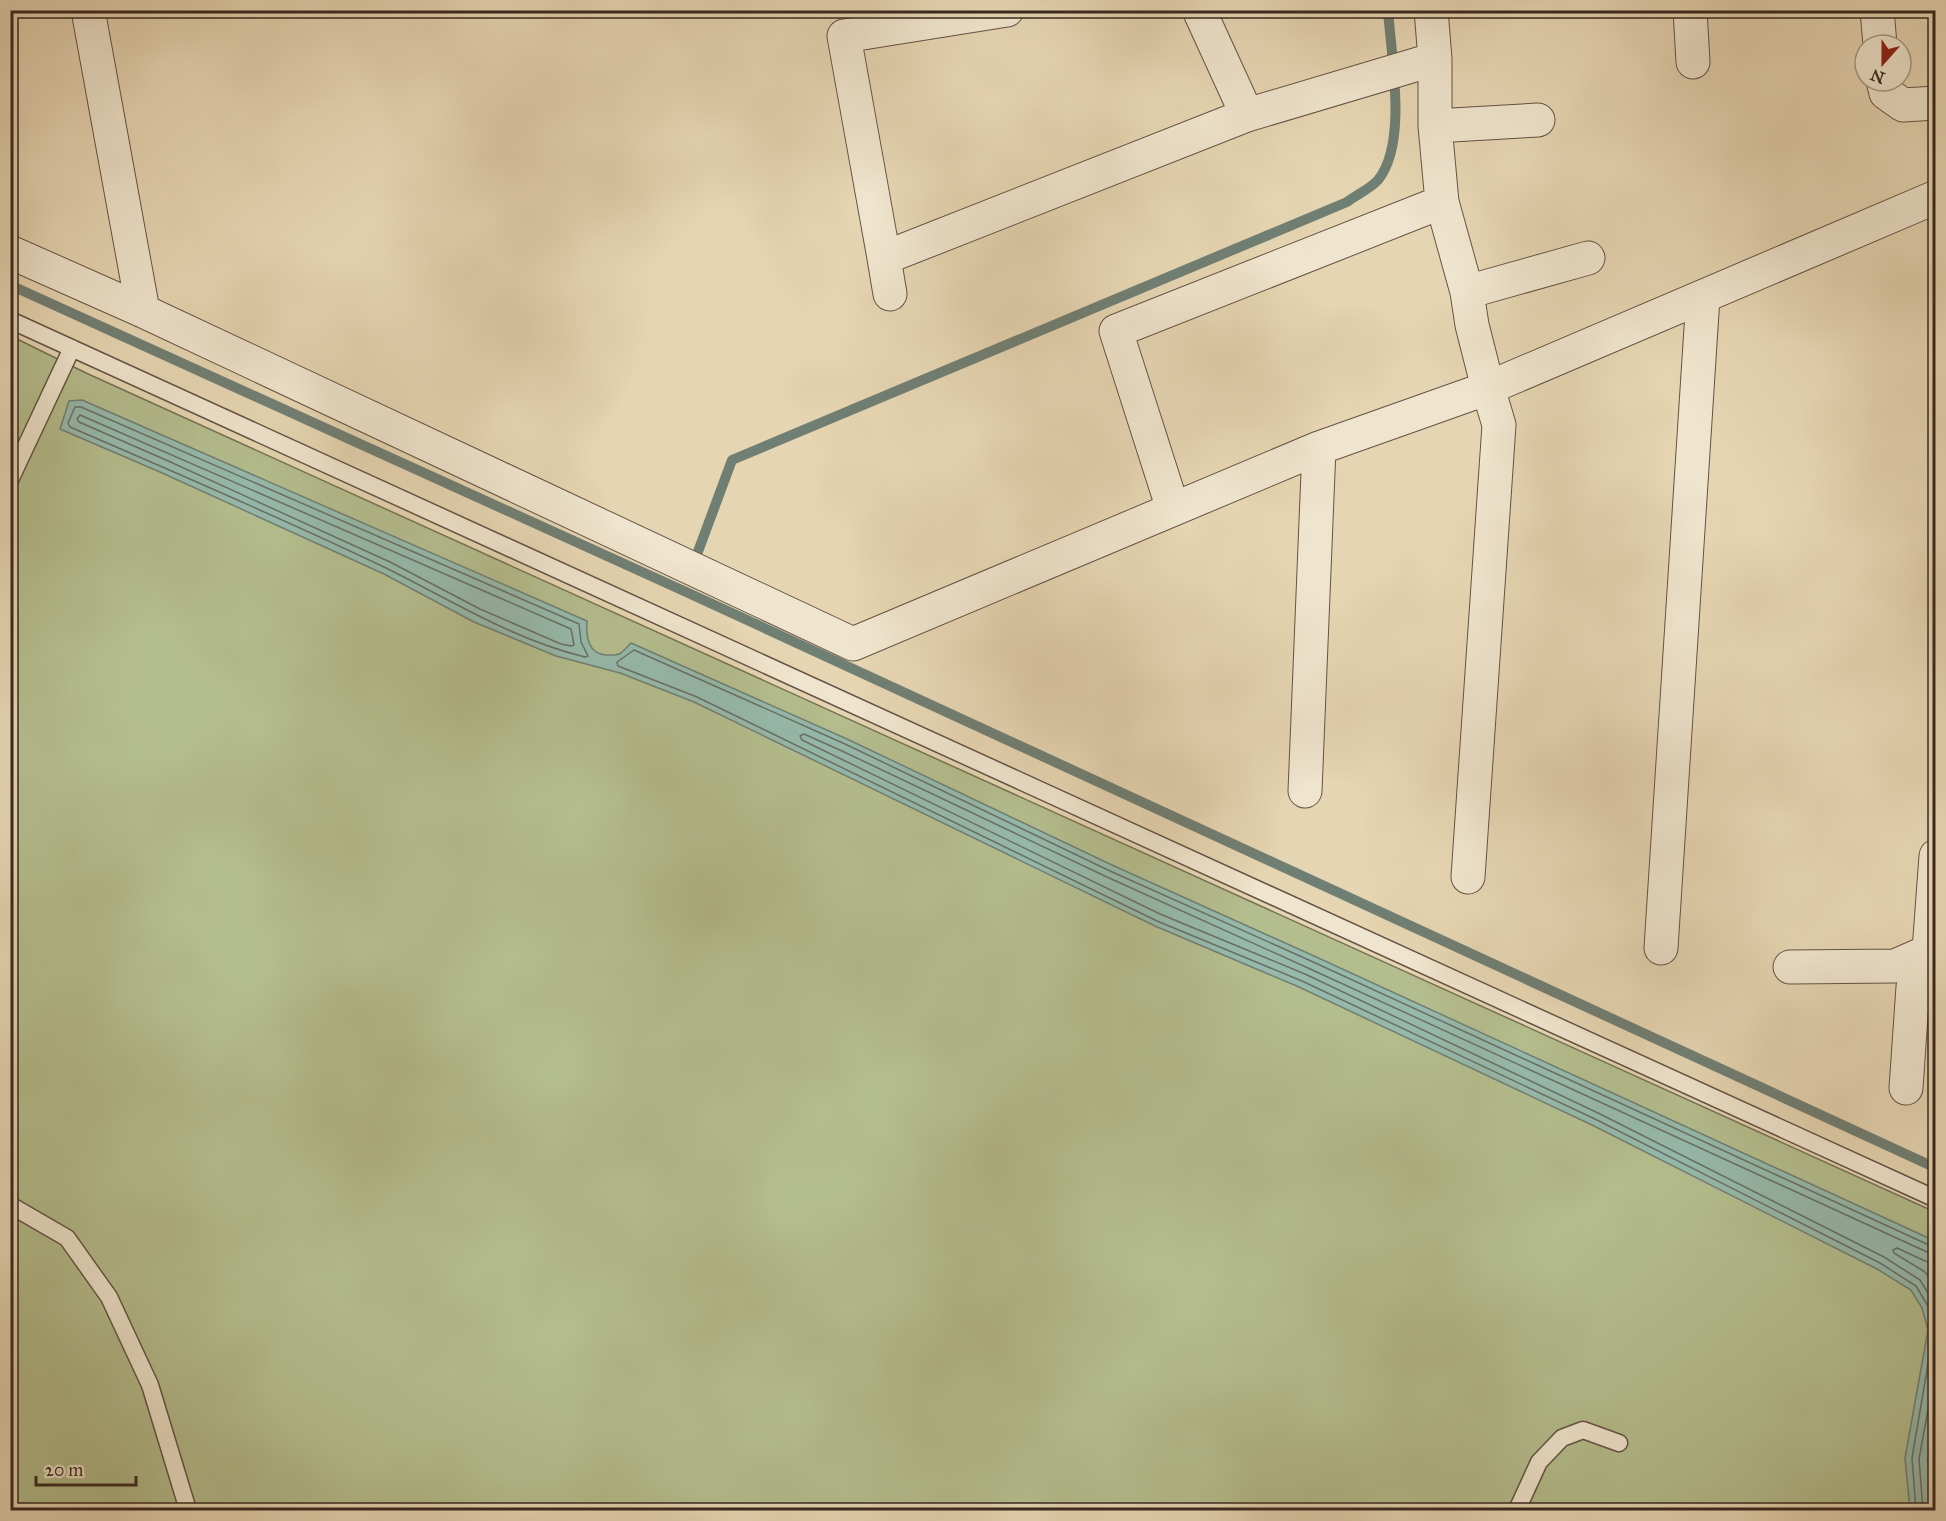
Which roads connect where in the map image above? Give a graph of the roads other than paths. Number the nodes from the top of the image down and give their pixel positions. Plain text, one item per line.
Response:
1 (88, 10) edge
2 (1007, 10) edge
3 (1199, 10) edge
4 (1431, 10) edge
5 (1690, 10) edge
6 (1877, 10) edge
7 (1879, 33) edge
8 (1435, 59) junction
9 (1693, 62) dead end
10 (1886, 93) edge
11 (1935, 103) edge
12 (1247, 115) junction
13 (1538, 120) dead end
14 (1436, 126) junction
15 (1935, 197) edge
16 (1442, 202) junction
17 (10, 252) edge
18 (884, 258) junction
19 (1588, 258) dead end
20 (1467, 292) junction
21 (890, 294) dead end
22 (1703, 297) junction
23 (143, 312) junction
24 (10, 320) edge
25 (72, 348) junction
26 (1488, 388) junction
27 (1319, 448) junction
28 (10, 480) edge
29 (1173, 509) junction
30 (1305, 791) dead end
31 (1935, 856) edge
32 (1468, 877) dead end
33 (1661, 948) dead end
34 (1932, 951) edge
35 (1791, 967) dead end
36 (1906, 1088) dead end
37 (1935, 1199) edge
38 (10, 1204) edge
39 (1618, 1443) dead end
40 (188, 1510) edge
41 (1517, 1510) edge

1 - 23 street
2 - 18 street
3 - 12 street
4 - 8 street
5 - 9 street
6 - 7 street
8 - 12 street
8 - 14 street
10 - 11 street
12 - 18 street
13 - 14 street
14 - 16 street
15 - 22 street
16 - 20 street
16 - 29 street
17 - 23 street
18 - 21 street
19 - 20 street
20 - 26 street
22 - 26 street
22 - 33 street
23 - 29 street
24 - 25 lane
25 - 28 lane
25 - 37 lane
26 - 27 street
26 - 32 street
27 - 29 street
27 - 30 street
31 - 34 street
34 - 35 street
34 - 36 street
38 - 40 lane
39 - 41 lane

